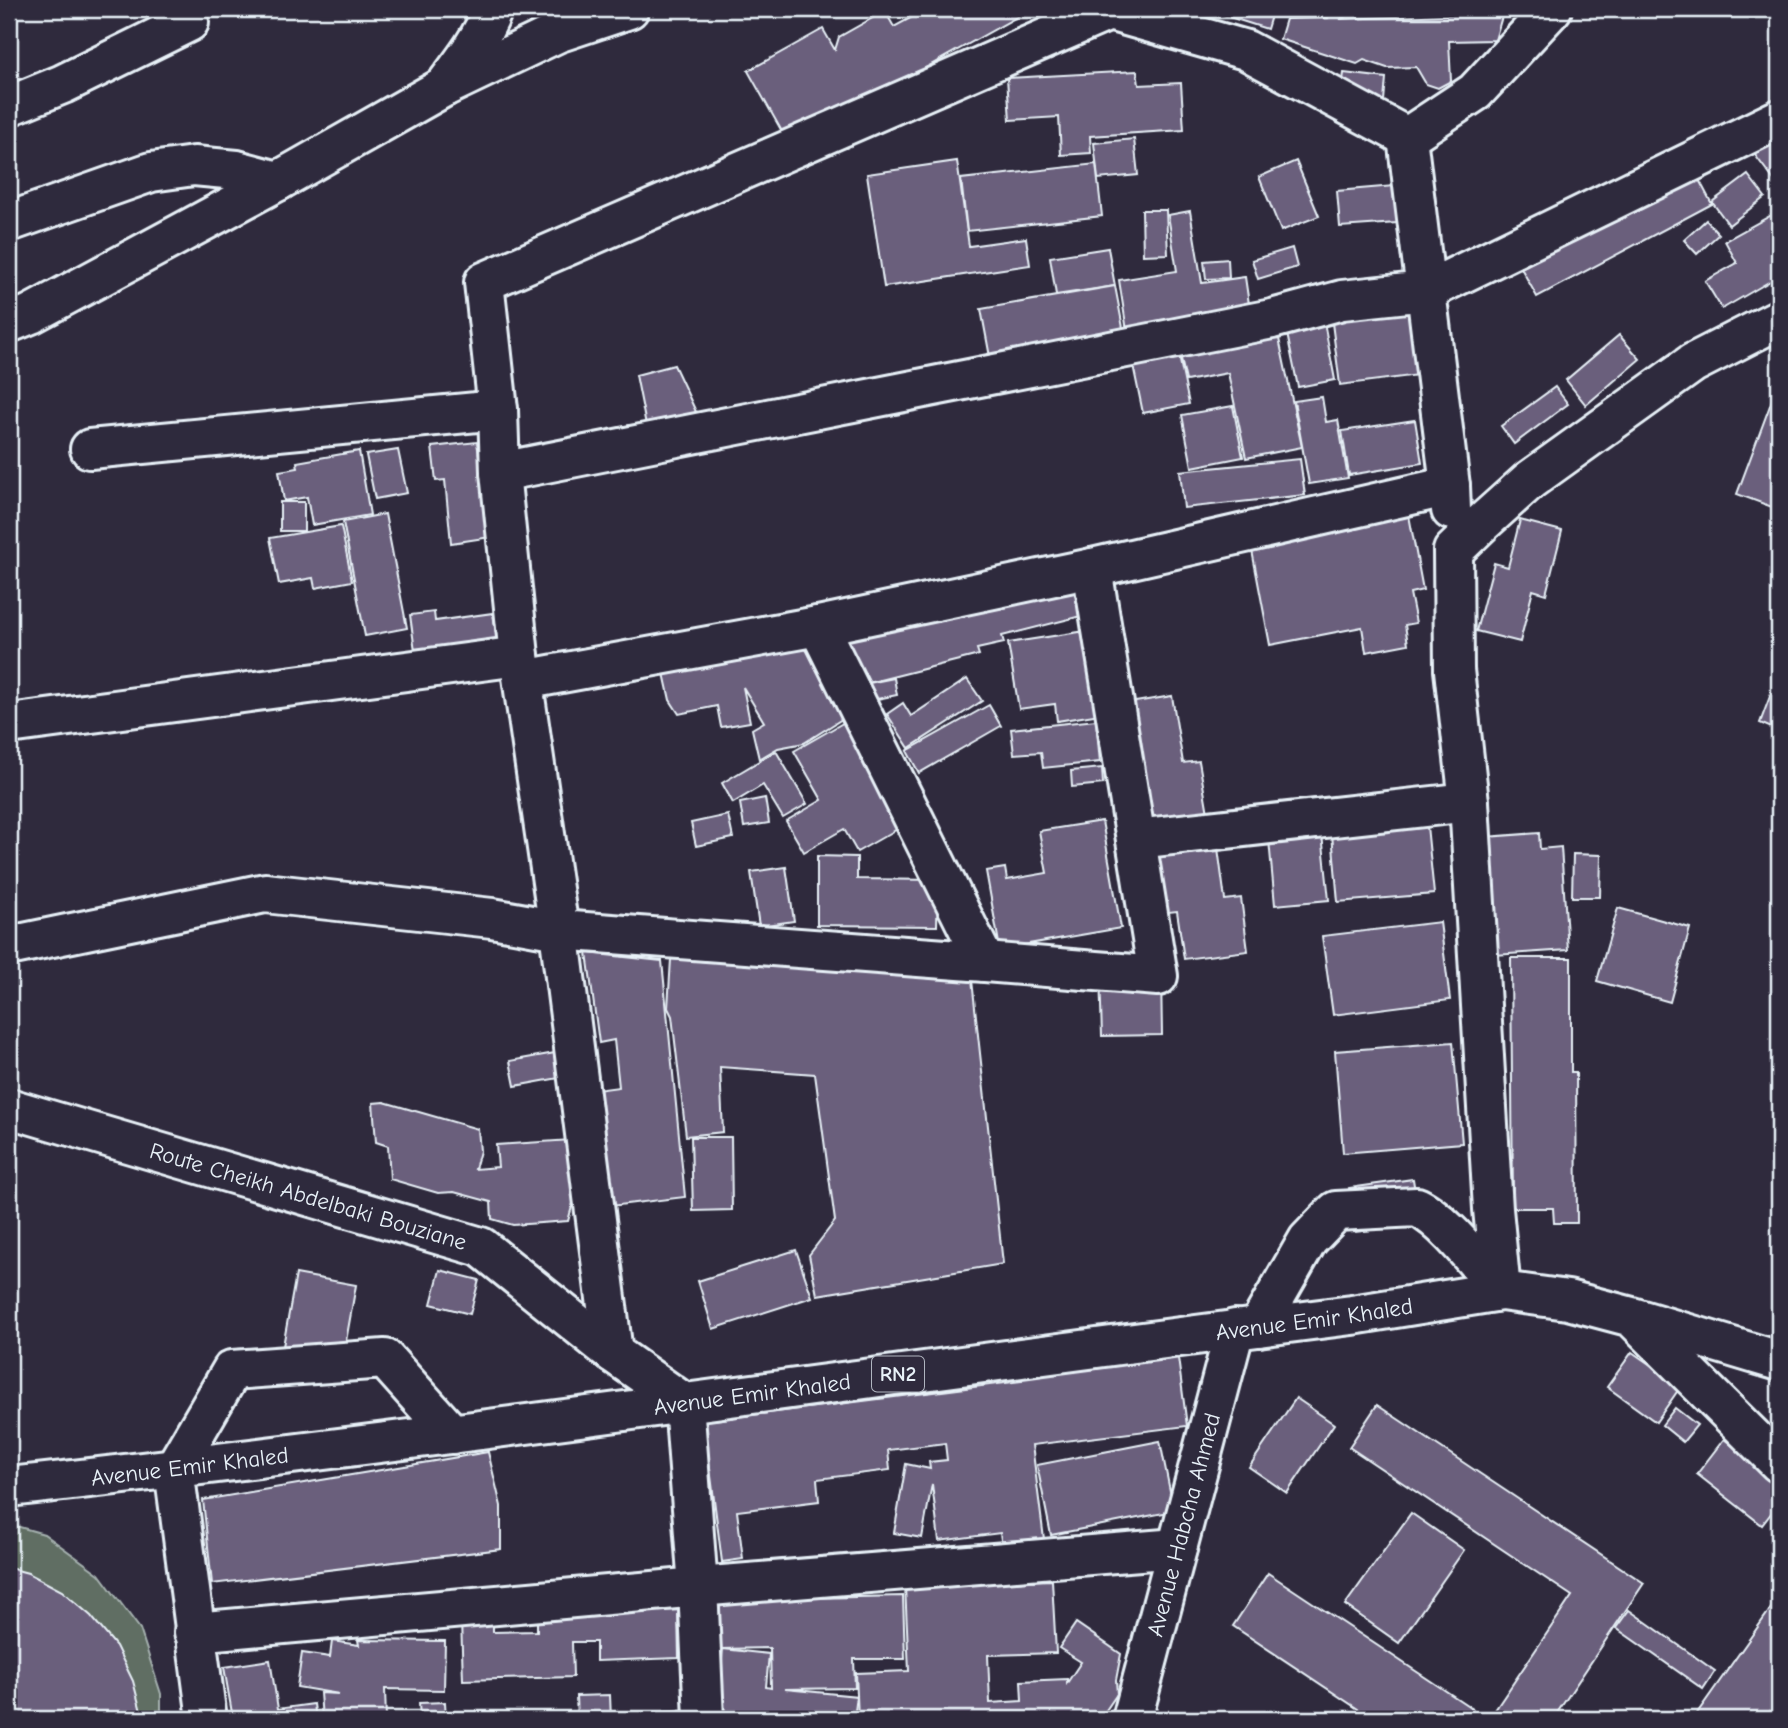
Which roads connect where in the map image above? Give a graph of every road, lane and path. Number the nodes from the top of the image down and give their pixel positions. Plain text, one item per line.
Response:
1 (493, 9) edge
2 (629, 9) edge
3 (1552, 9) edge
4 (190, 22) dead end
5 (444, 87) junction
6 (9, 106) edge
7 (1779, 119) edge
8 (1407, 137) junction
9 (278, 181) junction
10 (9, 222) edge
11 (1426, 291) junction
12 (1779, 319) edge
13 (9, 323) edge
14 (498, 410) junction
15 (90, 449) dead end
16 (500, 472) junction
17 (1450, 486) junction
18 (1453, 551) junction
19 (1092, 568) junction
20 (818, 626) junction
21 (521, 668) junction
22 (9, 724) edge
23 (1469, 802) junction
24 (1136, 839) junction
25 (559, 930) junction
26 (9, 946) edge
27 (985, 962) junction
28 (9, 1108) edge
29 (1501, 1291) junction
30 (1632, 1317) junction
31 (1247, 1328) junction
32 (613, 1353) junction
33 (1779, 1361) edge
34 (684, 1403) junction
35 (452, 1434) junction
36 (1779, 1463) edge
37 (174, 1469) junction
38 (9, 1488) edge
39 (1177, 1548) junction
40 (698, 1587) junction
41 (194, 1632) junction
42 (206, 1719) edge
43 (704, 1719) edge
44 (1132, 1719) edge

1 - 5 street
2 - 5 street
3 - 8 street
4 - 6 street
5 - 9 street
7 - 11 street
8 - 11 street
8 - 14 street
9 - 10 street
9 - 13 street
11 - 16 street
11 - 17 street
12 - 18 street
14 - 15 street
14 - 16 street
16 - 21 street
17 - 18 street
17 - 19 street
18 - 23 street
19 - 20 street
19 - 24 street
20 - 21 street
20 - 27 street
21 - 22 street
21 - 25 street
23 - 24 street
23 - 29 street
24 - 27 street
25 - 26 street
25 - 27 street
25 - 32 street
28 - 32 street, Route Cheikh Abdelbaki Bouziane
29 - 30 street, Avenue Emir Khaled / RN2
29 - 31 street, Avenue Emir Khaled / RN2
29 - 31 street, Avenue Habcha Ahmed
30 - 33 street, Avenue Emir Khaled / RN2
30 - 36 street
31 - 34 street, Avenue Emir Khaled / RN2
31 - 39 street, Avenue Habcha Ahmed
32 - 34 street, Route Cheikh Abdelbaki Bouziane
34 - 35 street, Avenue Emir Khaled / RN2
34 - 40 street
35 - 37 street, Avenue Emir Khaled / RN2
35 - 37 street
37 - 38 street, Avenue Emir Khaled / RN2
37 - 41 street
39 - 40 street
39 - 44 street, Avenue Habcha Ahmed
40 - 41 street
40 - 43 street
41 - 42 street

